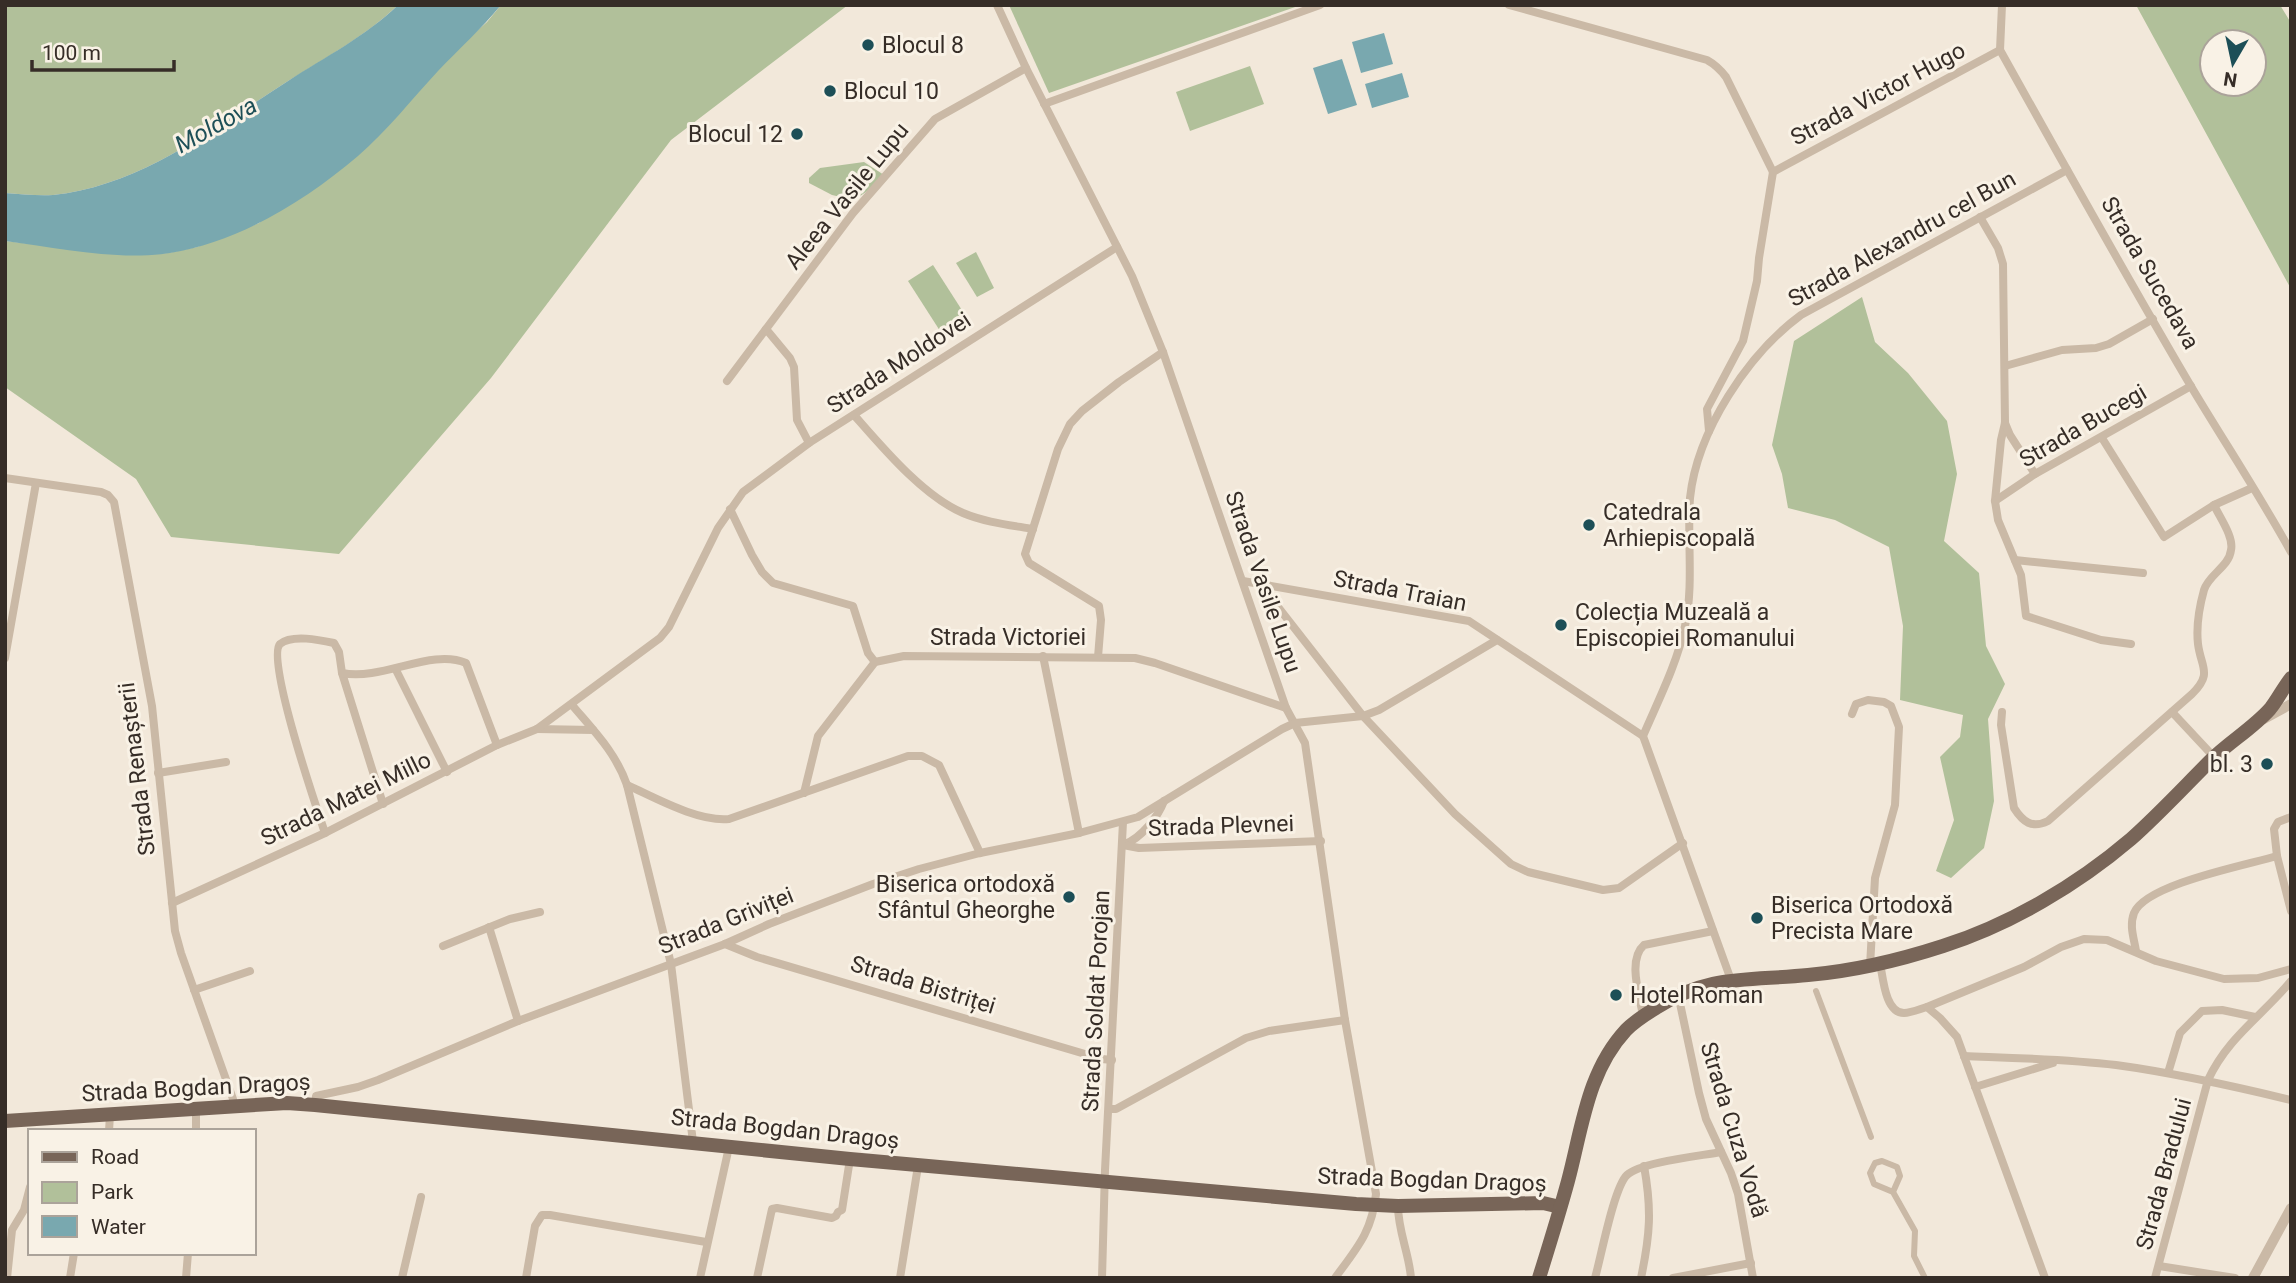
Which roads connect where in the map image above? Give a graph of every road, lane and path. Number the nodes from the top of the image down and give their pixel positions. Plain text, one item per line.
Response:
1 (997, 5) edge
2 (1320, 5) edge
3 (1509, 5) edge
4 (2002, 5) edge
5 (2000, 50) junction
6 (1026, 68) junction
7 (1044, 104) junction
8 (2067, 170) junction
9 (1773, 172) junction
10 (1980, 217) junction
11 (1117, 247) junction
12 (2153, 319) junction
13 (766, 329) junction
14 (1163, 352) junction
15 (2005, 366) junction
16 (727, 381) dead end
17 (2191, 386) junction
18 (854, 415) junction
19 (2006, 423) junction
20 (1709, 432) junction
21 (2102, 438) junction
22 (809, 443) junction
23 (2035, 474) junction
24 (5, 478) edge
25 (36, 483) junction
26 (2252, 488) junction
27 (1995, 501) junction
28 (2214, 505) junction
29 (730, 509) junction
30 (718, 528) joint
31 (1033, 529) junction
32 (2291, 552) edge
33 (2015, 560) junction
34 (2143, 573) dead end
35 (1243, 581) junction
36 (1260, 584) junction
37 (1497, 639) junction
38 (2131, 644) dead end
39 (1043, 656) junction
40 (1098, 657) junction
41 (5, 658) edge
42 (875, 662) junction
43 (396, 670) junction
44 (342, 673) junction
45 (2291, 678) edge
46 (2291, 694) edge
47 (2291, 704) edge
48 (572, 705) junction
49 (2272, 707) junction
50 (1286, 708) junction
51 (2002, 712) dead end
52 (2172, 712) junction
53 (1852, 715) dead end
54 (1363, 716) junction
55 (1295, 723) junction
56 (2255, 723) junction
57 (537, 729) junction
58 (593, 730) junction
59 (1643, 736) junction
60 (497, 745) junction
61 (2214, 757) junction
62 (226, 762) dead end
63 (447, 772) junction
64 (158, 773) junction
65 (626, 785) junction
66 (804, 793) junction
67 (1164, 801) junction
68 (383, 804) junction
69 (2291, 817) edge
70 (1123, 822) junction
71 (325, 833) junction
72 (1079, 833) junction
73 (1321, 841) junction
74 (1683, 843) junction
75 (1123, 845) junction
76 (980, 853) junction
77 (2277, 856) junction
78 (172, 903) junction
79 (2291, 911) edge
80 (540, 912) dead end
81 (489, 927) junction
82 (1713, 931) junction
83 (725, 944) junction
84 (443, 946) dead end
85 (2136, 951) junction
86 (671, 964) junction
87 (1875, 965) junction
88 (2291, 969) edge
89 (250, 971) dead end
90 (1731, 980) junction
91 (2291, 981) edge
92 (194, 990) junction
93 (1816, 991) dead end
94 (1678, 994) junction
95 (1927, 1007) junction
96 (1643, 1016) junction
97 (2255, 1017) junction
98 (1346, 1020) junction
99 (518, 1021) junction
100 (1964, 1056) junction
101 (1112, 1060) junction
102 (2066, 1060) junction
103 (2168, 1073) junction
104 (2208, 1080) junction
105 (1975, 1087) junction
106 (2291, 1100) edge
107 (315, 1105) junction
108 (233, 1107) junction
109 (196, 1109) junction
110 (1110, 1109) junction
111 (110, 1115) junction
112 (5, 1121) edge
113 (41, 1125) edge
114 (109, 1129) edge
115 (196, 1129) edge
116 (1871, 1138) dead end
117 (693, 1142) junction
118 (729, 1147) junction
119 (1721, 1152) junction
120 (850, 1160) junction
121 (918, 1166) junction
122 (1644, 1166) junction
123 (1106, 1182) junction
124 (1893, 1192) junction
125 (28, 1195) edge
126 (421, 1197) dead end
127 (1375, 1205) junction
128 (1398, 1206) junction
129 (1560, 1207) junction
130 (2291, 1209) edge
131 (706, 1242) junction
132 (74, 1255) edge
133 (188, 1255) edge
134 (1751, 1263) junction
135 (2159, 1266) junction
136 (7, 1278) edge
137 (71, 1278) edge
138 (186, 1278) edge
139 (402, 1278) edge
140 (526, 1278) edge
141 (700, 1278) edge
142 (757, 1278) edge
143 (900, 1278) edge
144 (1102, 1278) edge
145 (1335, 1278) edge
146 (1411, 1278) edge
147 (1539, 1278) edge
148 (1595, 1278) edge
149 (1641, 1278) edge
150 (1673, 1278) edge
151 (1753, 1278) edge
152 (1925, 1278) edge
153 (2045, 1278) edge
154 (2155, 1278) edge
155 (2235, 1278) edge
156 (2253, 1278) edge

1 - 6 street, Strada Vasile Lupu
2 - 7 street
3 - 9 street, Strada Victor Hugo
4 - 5 street
5 - 8 street, Strada Sucedava
5 - 9 street, Strada Victor Hugo
6 - 7 street, Strada Vasile Lupu
6 - 13 street, Aleea Vasile Lupu
7 - 11 street, Strada Vasile Lupu
8 - 10 street, Strada Alexandru cel Bun
8 - 12 street, Strada Sucedava
9 - 20 street, Strada Victor Hugo
10 - 15 street
10 - 20 street, Strada Alexandru cel Bun
11 - 14 street, Strada Vasile Lupu
11 - 18 street, Strada Moldovei
12 - 15 street
12 - 17 street, Strada Sucedava
13 - 16 street, Aleea Vasile Lupu
13 - 22 street
14 - 31 street
14 - 35 street, Strada Vasile Lupu
15 - 19 street
17 - 21 street, Strada Bucegi
17 - 26 street, Strada Sucedava
18 - 22 street, Strada Moldovei
18 - 31 street
19 - 23 street
19 - 27 street
20 - 59 street, Strada Alexandru cel Bun
21 - 23 street, Strada Bucegi
21 - 28 street
22 - 29 street, Strada Moldovei
23 - 27 street, Strada Bucegi
24 - 25 street, Strada Renașterii
25 - 41 street
25 - 64 street, Strada Renașterii
26 - 28 street
26 - 32 street, Strada Sucedava
27 - 33 street
28 - 52 street
29 - 30 street, Strada Moldovei
29 - 42 street
30 - 48 street, Strada Matei Millo
31 - 40 street
33 - 34 street
33 - 38 street
35 - 36 street, Strada Traian
35 - 50 street, Strada Vasile Lupu
36 - 37 street, Strada Traian
36 - 54 street
37 - 54 street, Strada Griviței
37 - 59 street, Strada Traian
39 - 40 street, Strada Victoriei
39 - 42 street, Strada Victoriei
39 - 72 street
40 - 50 street, Strada Victoriei
42 - 66 street
43 - 44 street
43 - 60 street
43 - 63 street
44 - 68 street
44 - 71 street
45 - 49 main road
46 - 49 main road
47 - 56 street
48 - 57 street, Strada Matei Millo
48 - 58 street
49 - 56 main road
50 - 55 street, Strada Vasile Lupu
51 - 52 street
52 - 61 street
53 - 87 street
54 - 55 street, Strada Griviței
54 - 74 street
55 - 67 street, Strada Griviței
55 - 73 street, Strada Vasile Lupu
56 - 61 main road
57 - 58 street, Strada Matei Millo
57 - 60 street, Strada Matei Millo
58 - 65 street
59 - 74 street
60 - 63 street, Strada Matei Millo
61 - 87 main road
62 - 64 street
63 - 68 street, Strada Matei Millo
64 - 78 street, Strada Renașterii
65 - 66 street
65 - 86 street
66 - 76 street
67 - 70 street, Strada Griviței
67 - 75 street, Strada Griviței
68 - 71 street, Strada Matei Millo
69 - 77 street
70 - 72 street, Strada Griviței
70 - 75 street, Strada Soldat Porojan
71 - 78 street, Strada Matei Millo
72 - 76 street, Strada Griviței
73 - 75 street, Strada Plevnei
73 - 98 street, Strada Vasile Lupu
74 - 82 street
75 - 101 street, Strada Soldat Porojan
76 - 83 street, Strada Griviței
77 - 79 street
77 - 85 street
78 - 92 street, Strada Renașterii
80 - 81 street
81 - 84 street
81 - 99 street
82 - 90 street
82 - 96 street
83 - 86 street, Strada Griviței
83 - 101 street, Strada Bistriței
85 - 88 street
85 - 95 street
86 - 99 street, Strada Griviței
86 - 117 street
87 - 90 main road
87 - 95 street
89 - 92 street
90 - 94 main road
91 - 97 street, Strada Bradului
92 - 108 street, Strada Renașterii
93 - 116 street
94 - 96 main road
94 - 119 street, Strada Cuza Vodă
95 - 100 street
96 - 129 main road
97 - 103 street
97 - 104 street, Strada Bradului
98 - 110 street
98 - 127 street, Strada Vasile Lupu
99 - 107 street, Strada Griviței
100 - 102 street
100 - 105 street
101 - 110 street, Strada Soldat Porojan
102 - 103 street
102 - 105 street
103 - 104 street
104 - 106 street
104 - 135 street, Strada Bradului
105 - 153 street
107 - 108 main road, Strada Bogdan Dragoș
107 - 117 main road, Strada Bogdan Dragoș
108 - 109 main road, Strada Bogdan Dragoș
109 - 111 main road, Strada Bogdan Dragoș
109 - 115 street
110 - 123 street, Strada Soldat Porojan
111 - 113 main road, Strada Bogdan Dragoș
111 - 114 street
112 - 113 main road, Strada Bogdan Dragoș
117 - 118 main road, Strada Bogdan Dragoș
118 - 120 main road, Strada Bogdan Dragoș
118 - 131 street
119 - 122 street
119 - 134 street, Strada Cuza Vodă
120 - 121 main road, Strada Bogdan Dragoș
120 - 142 street
121 - 123 main road, Strada Bogdan Dragoș
121 - 143 street
122 - 148 street
122 - 149 street
123 - 127 main road, Strada Bogdan Dragoș
123 - 144 street, Strada Soldat Porojan
124 - 124 street
124 - 152 street
125 - 136 street
126 - 139 street
127 - 128 main road, Strada Bogdan Dragoș
127 - 145 street
128 - 129 main road, Strada Bogdan Dragoș
128 - 146 street
129 - 147 main road
130 - 156 street
131 - 140 street
131 - 141 street
132 - 137 street
133 - 138 street
134 - 150 street
134 - 151 street, Strada Cuza Vodă
135 - 154 street, Strada Bradului
135 - 155 street

